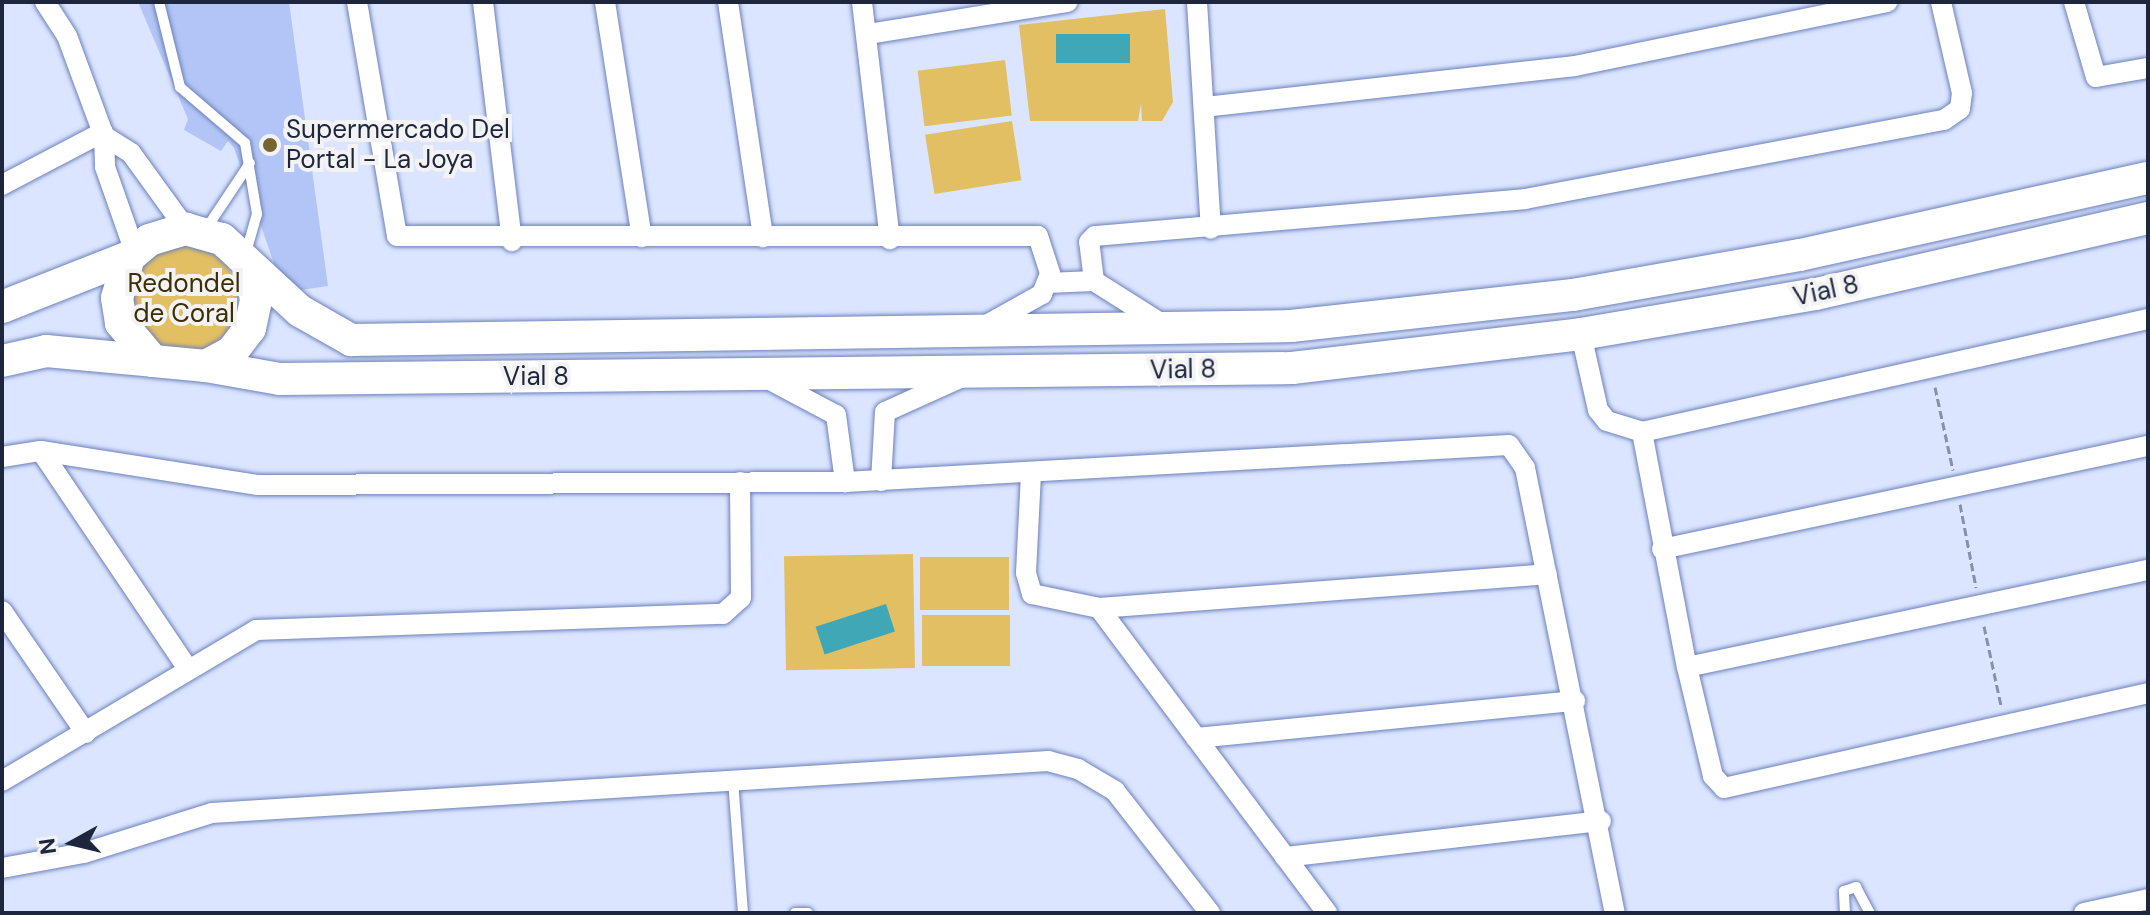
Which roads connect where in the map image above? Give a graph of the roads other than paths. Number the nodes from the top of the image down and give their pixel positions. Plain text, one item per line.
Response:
1 (45, 2) edge
2 (159, 2) edge
3 (357, 2) edge
4 (483, 2) edge
5 (605, 2) edge
6 (728, 2) edge
7 (862, 2) edge
8 (1067, 2) edge
9 (1197, 2) edge
10 (1888, 2) edge
11 (1941, 2) edge
12 (2074, 2) edge
13 (868, 34) junction
14 (2148, 68) edge
15 (1204, 107) junction
16 (103, 134) junction
17 (251, 161) junction
18 (2148, 178) edge
19 (2, 185) edge
20 (2148, 218) edge
21 (1211, 229) junction
22 (195, 230) junction
23 (642, 237) junction
24 (763, 237) junction
25 (890, 239) junction
26 (512, 241) junction
27 (132, 255) junction
28 (247, 266) junction
29 (1094, 281) junction
30 (1047, 283) junction
31 (2, 307) edge
32 (2148, 319) edge
33 (1169, 328) junction
34 (974, 332) junction
35 (1581, 334) junction
36 (2, 361) edge
37 (153, 361) junction
38 (206, 366) junction
39 (971, 373) junction
40 (761, 376) junction
41 (880, 427) junction
42 (842, 430) junction
43 (1642, 432) junction
44 (2148, 446) edge
45 (41, 451) junction
46 (2, 457) edge
47 (1031, 474) junction
48 (881, 481) junction
49 (740, 482) junction
50 (845, 482) junction
51 (1662, 549) junction
52 (2148, 570) edge
53 (1547, 574) junction
54 (1099, 608) junction
55 (2, 611) edge
56 (186, 666) junction
57 (1687, 667) junction
58 (2148, 693) edge
59 (1575, 701) junction
60 (86, 733) junction
61 (1196, 738) junction
62 (733, 778) junction
63 (2, 781) edge
64 (1601, 821) junction
65 (1285, 857) junction
66 (2, 868) edge
67 (2148, 899) edge
68 (743, 913) edge
69 (795, 913) edge
70 (808, 913) edge
71 (1210, 913) edge
72 (1327, 913) edge
73 (1615, 913) edge
74 (1845, 913) edge
75 (1870, 913) edge
76 (2084, 913) edge

1 - 16 street
2 - 17 lane
3 - 26 street
4 - 26 street
5 - 23 street
6 - 24 street
7 - 13 street
8 - 13 street
9 - 15 street
10 - 15 street
11 - 21 street
12 - 14 street
13 - 25 street
15 - 21 street
16 - 19 street
16 - 22 street
16 - 27 street
17 - 22 lane
17 - 28 lane
18 - 33 main road, Vial 8
20 - 35 main road, Vial 8
21 - 29 street
22 - 27 main road
22 - 28 main road
23 - 24 street
23 - 26 street
24 - 25 street
25 - 30 street
27 - 31 main road
27 - 37 main road
28 - 34 main road, Vial 8
28 - 38 main road
29 - 30 street
29 - 33 street
30 - 34 street
32 - 43 street
33 - 34 main road, Vial 8
35 - 39 main road, Vial 8
35 - 43 street
36 - 37 main road
37 - 38 main road
38 - 40 main road, Vial 8
39 - 40 main road, Vial 8
39 - 41 street
40 - 42 street
41 - 42 street
41 - 48 street
42 - 50 street
43 - 51 street
44 - 51 street
45 - 46 street
45 - 49 street
45 - 56 street
47 - 48 street
47 - 53 street
47 - 54 street
48 - 50 street
49 - 50 street
49 - 56 street
51 - 57 street
52 - 57 street
53 - 54 street
53 - 59 street
54 - 61 street
55 - 60 street
56 - 60 street
57 - 58 street
59 - 61 street
59 - 64 street
60 - 63 street
61 - 65 street
62 - 66 street
62 - 68 lane
62 - 71 street
64 - 65 street
64 - 73 street
65 - 72 street
67 - 76 street
69 - 70 lane
74 - 75 lane

